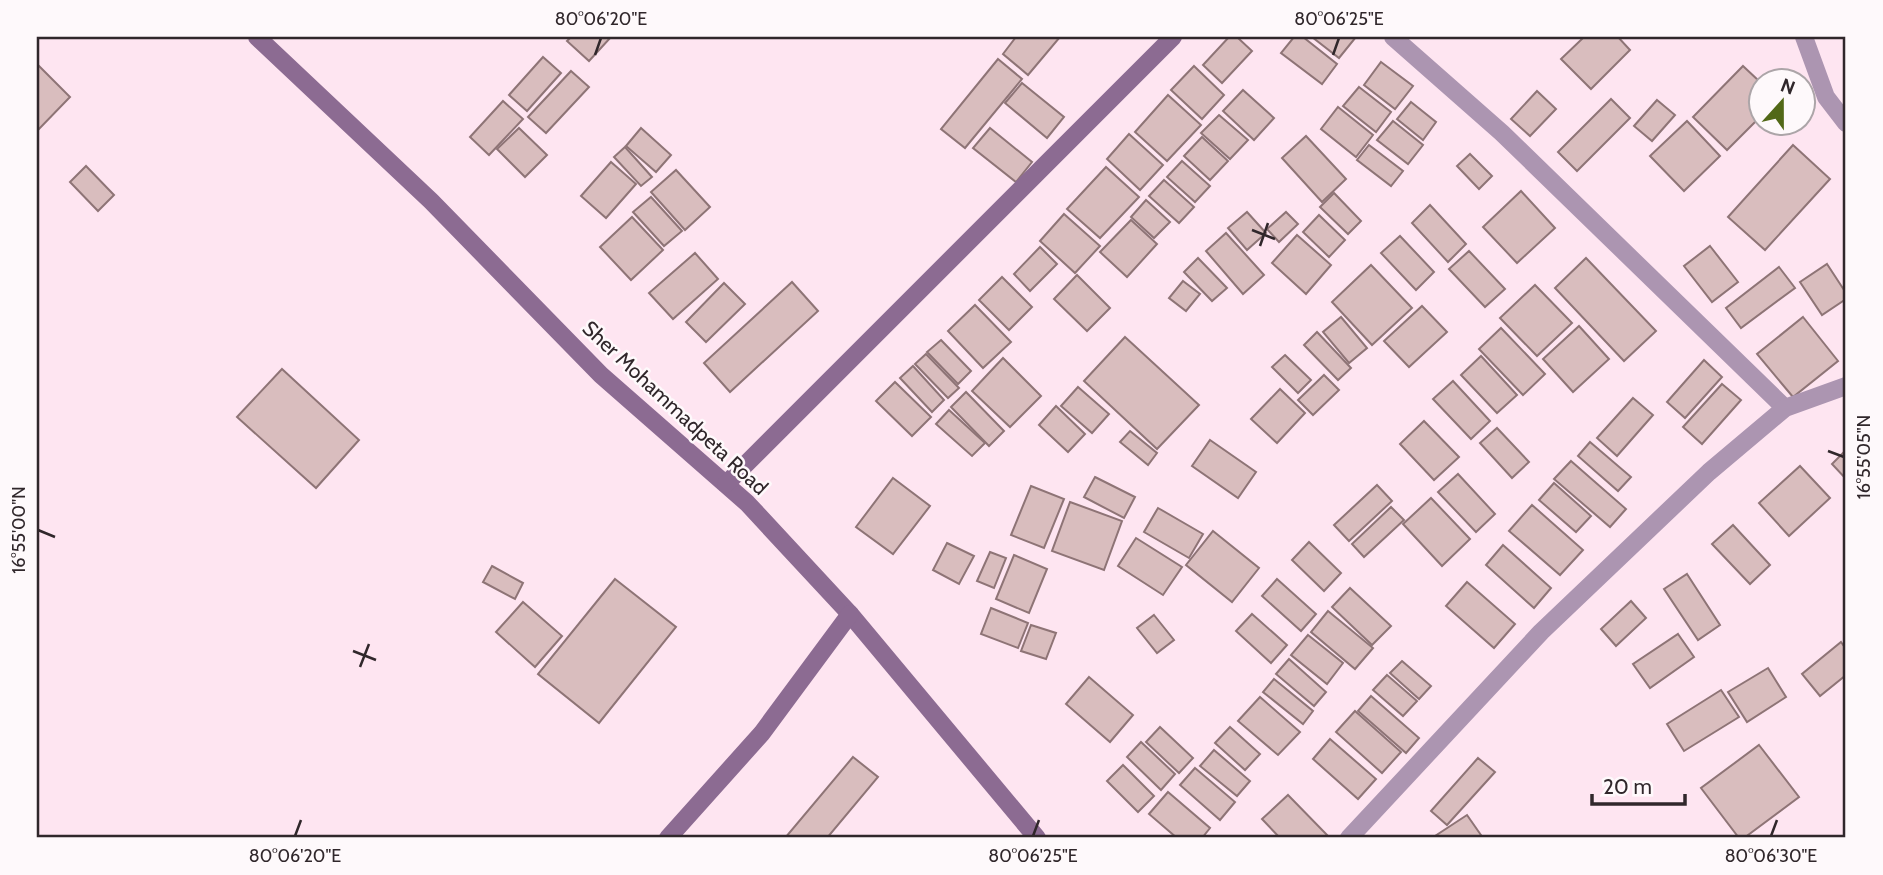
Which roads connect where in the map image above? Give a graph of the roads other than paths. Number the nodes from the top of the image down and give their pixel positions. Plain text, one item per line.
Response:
1 (257, 37) edge
2 (1173, 37) edge
3 (1393, 37) edge
4 (1804, 37) edge
5 (1846, 123) edge
6 (1846, 386) edge
7 (1785, 408) junction
8 (726, 484) junction
9 (850, 614) junction
10 (668, 838) edge
11 (1037, 838) edge
12 (1349, 838) edge

1 - 8 main road, Sher Mohammadpeta Road
2 - 8 main road
3 - 7 street
4 - 5 street
6 - 7 street
7 - 12 street
8 - 9 main road, Sher Mohammadpeta Road
9 - 10 main road
9 - 11 main road, Sher Mohammadpeta Road

